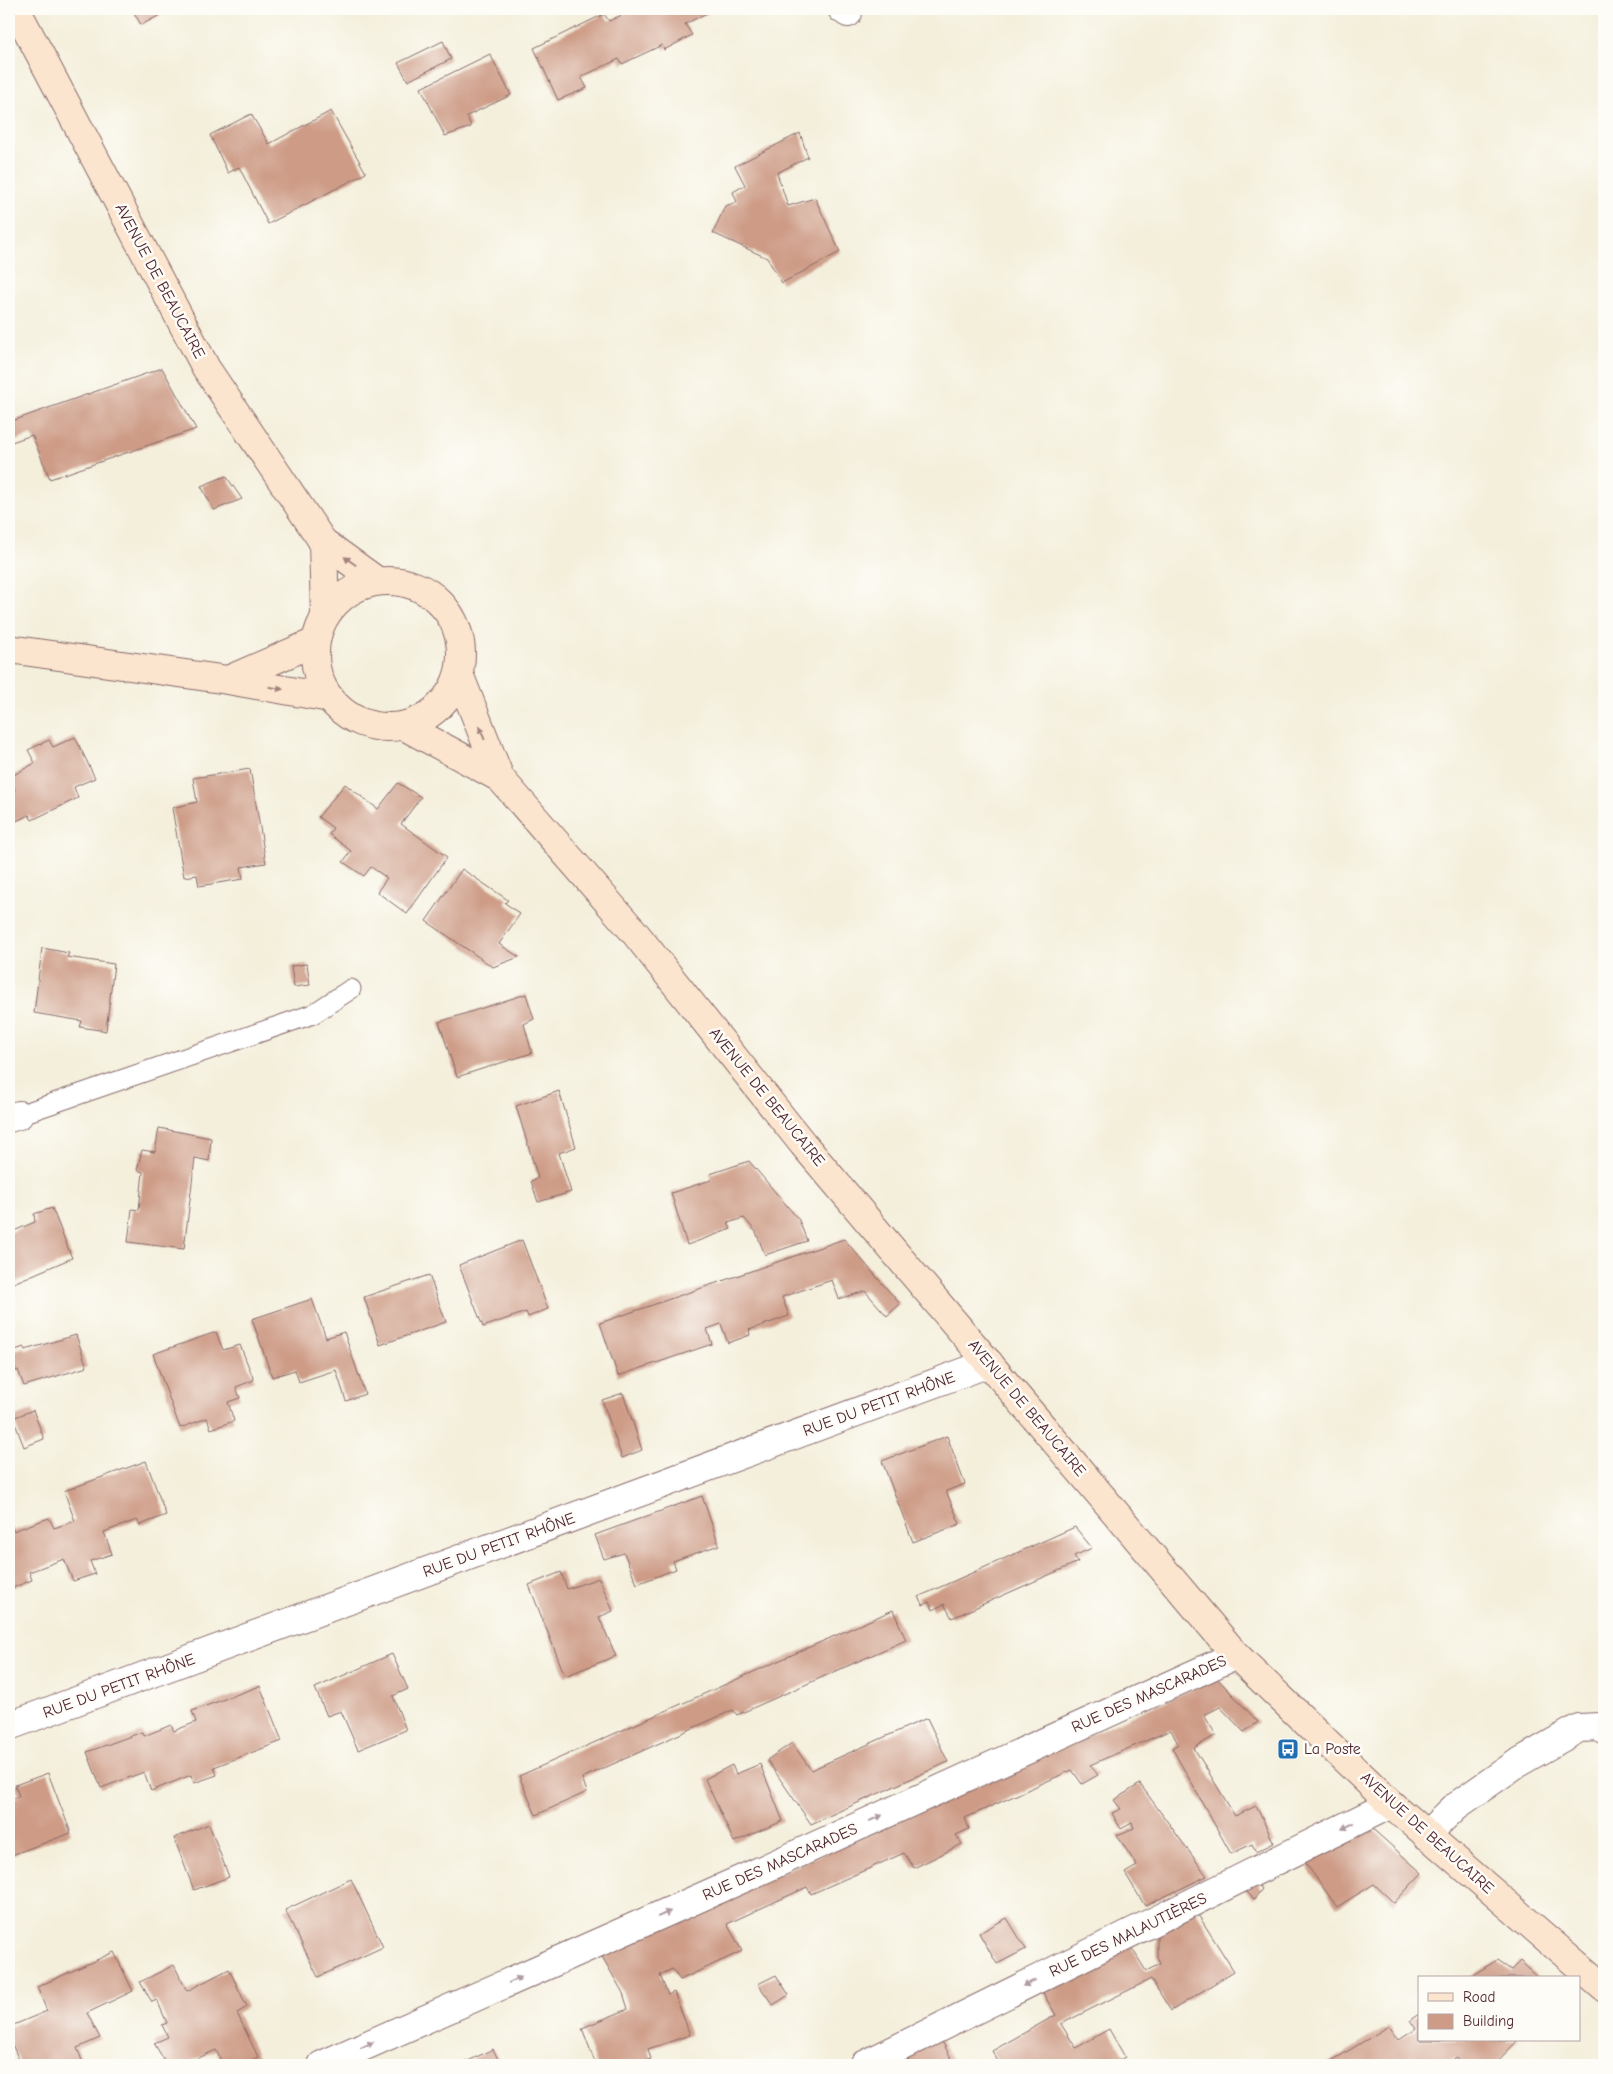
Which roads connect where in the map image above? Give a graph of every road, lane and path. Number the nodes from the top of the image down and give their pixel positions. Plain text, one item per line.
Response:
1 (16, 9) edge
2 (323, 542) junction
3 (377, 581) junction
4 (325, 616) junction
5 (316, 642) junction
6 (9, 650) edge
7 (459, 674) junction
8 (228, 680) junction
9 (330, 698) junction
10 (404, 726) junction
11 (500, 778) junction
12 (351, 989) dead end
13 (14, 1116) edge
14 (989, 1363) junction
15 (1236, 1655) junction
16 (9, 1726) edge
17 (1604, 1730) edge
18 (1391, 1804) junction
19 (1426, 1835) junction
20 (1604, 1988) edge
21 (322, 2065) edge
22 (864, 2065) edge

1 - 2 street, AVENUE DE BEAUCAIRE
3 -> 2 street, AVENUE DE BEAUCAIRE
2 - 4 street
3 - 4 street
3 - 7 street
4 - 5 street
5 - 8 street
5 - 9 street
6 - 8 street
7 - 10 street
11 -> 7 street, AVENUE DE BEAUCAIRE
8 -> 9 street
9 - 10 street
10 - 11 street, AVENUE DE BEAUCAIRE
11 - 14 street, AVENUE DE BEAUCAIRE
12 - 13 lane
14 - 15 street, AVENUE DE BEAUCAIRE
14 - 16 street, RUE DU PETIT RHÔNE
15 - 18 street, AVENUE DE BEAUCAIRE
21 -> 15 street, RUE DES MASCARADES
17 - 19 street
18 - 19 street, AVENUE DE BEAUCAIRE
18 -> 22 street, RUE DES MALAUTIÈRES
19 - 20 street, AVENUE DE BEAUCAIRE

